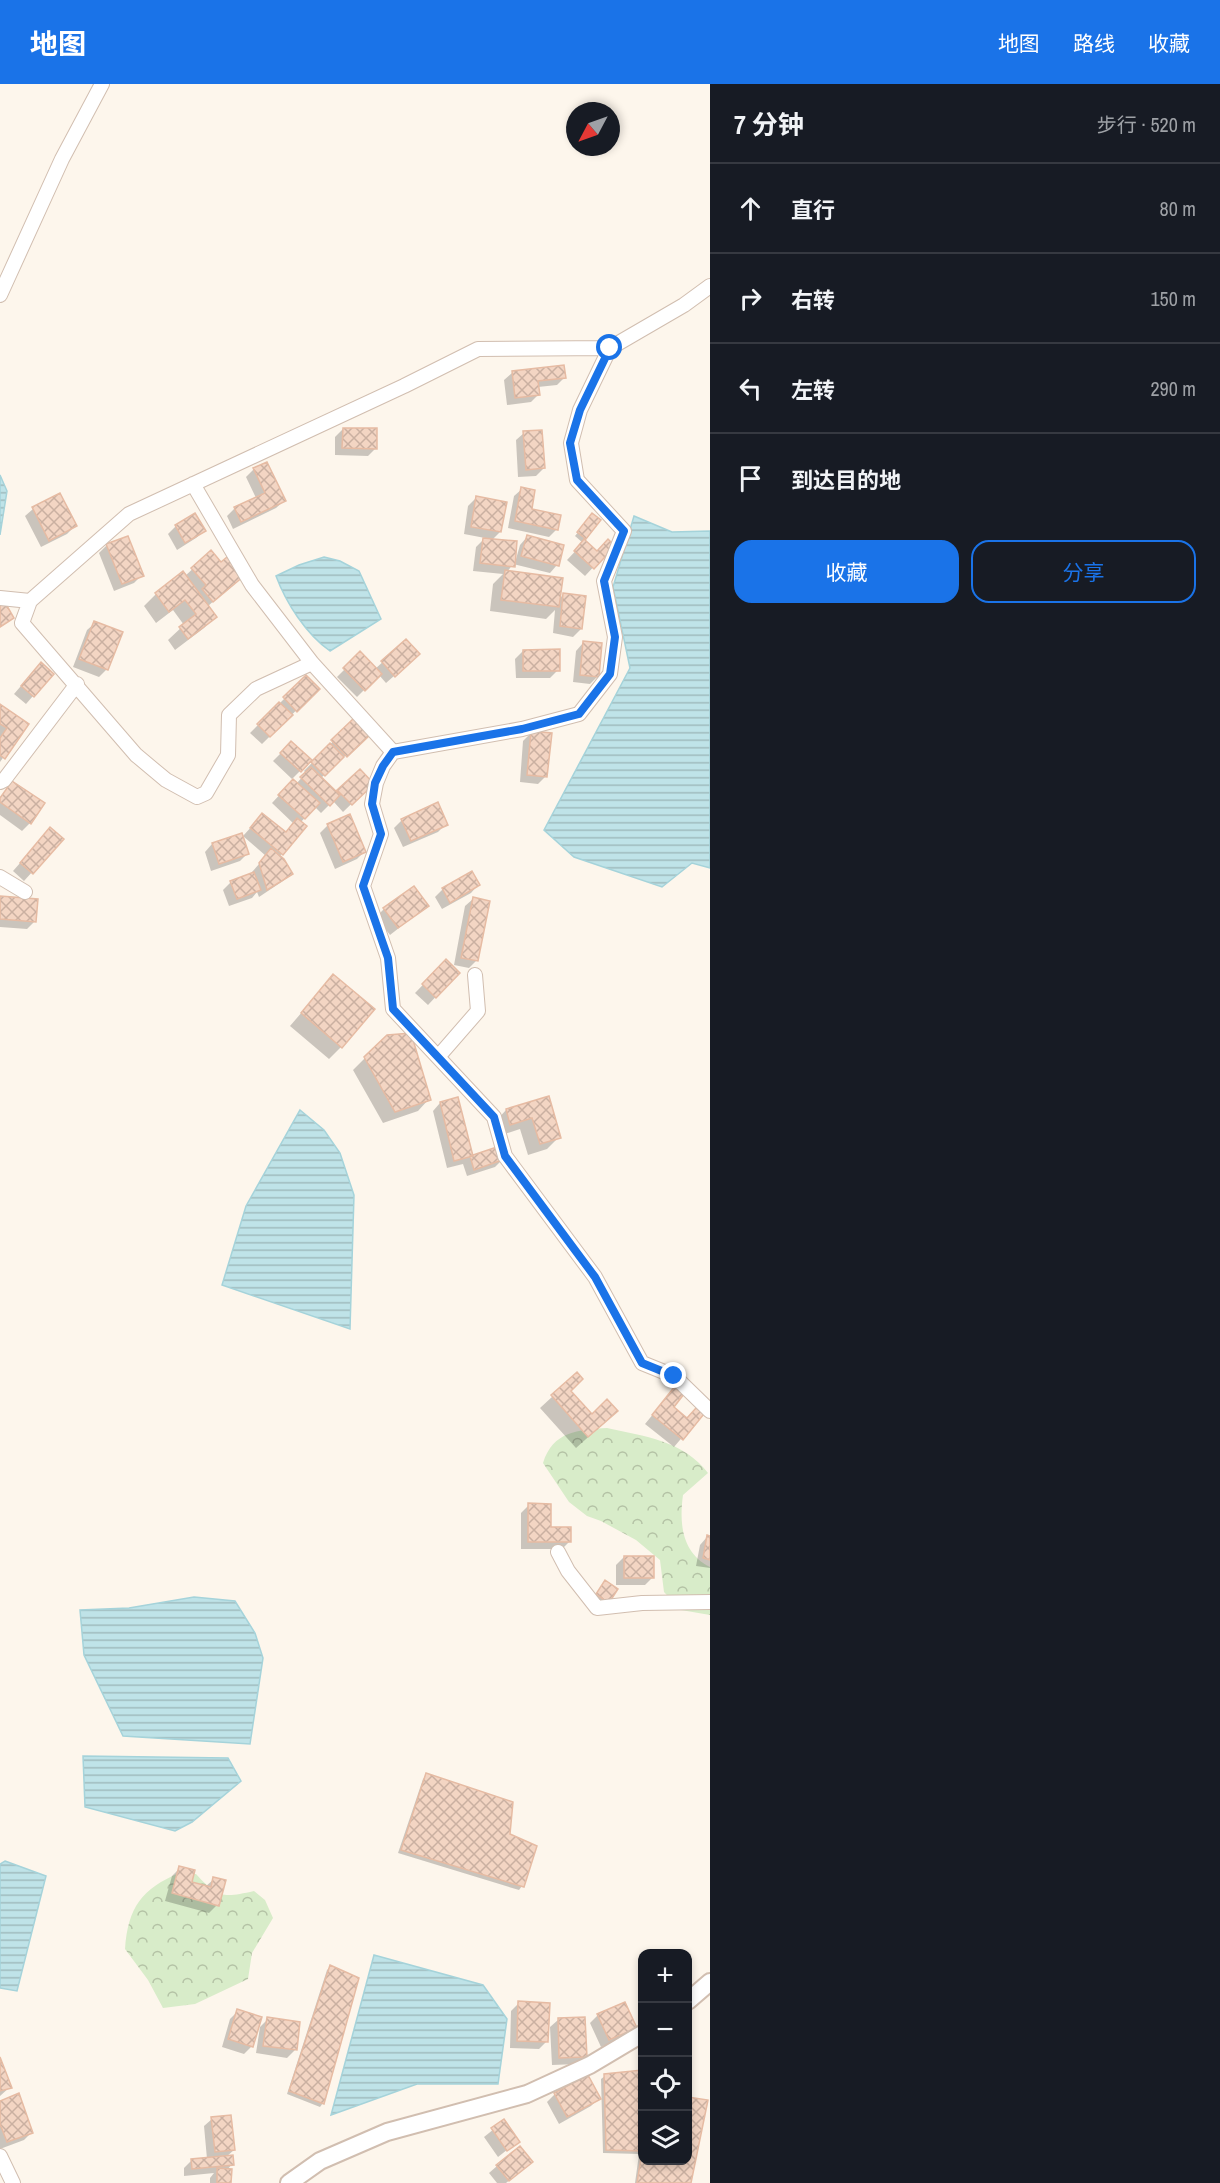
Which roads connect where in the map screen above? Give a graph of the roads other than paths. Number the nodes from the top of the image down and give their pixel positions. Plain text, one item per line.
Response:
1 (102, 84) edge
2 (710, 286) edge
3 (0, 295) edge
4 (610, 348) junction
5 (193, 484) junction
6 (0, 598) edge
7 (30, 601) junction
8 (312, 663) junction
9 (77, 684) junction
10 (393, 752) junction
11 (0, 782) edge
12 (0, 877) edge
13 (25, 892) dead end
14 (475, 975) dead end
15 (438, 1057) junction
16 (710, 1411) edge
17 (558, 1552) dead end
18 (710, 1602) edge
19 (710, 1982) edge
20 (692, 1997) edge
21 (638, 2036) edge
22 (0, 2156) edge
23 (13, 2183) edge
24 (289, 2183) edge

1 - 3 street
2 - 4 street
4 - 5 street
4 - 10 street
5 - 7 street
5 - 8 street
6 - 7 street
7 - 9 street
8 - 9 street
8 - 10 street
9 - 11 street
10 - 15 street
12 - 13 street
14 - 15 street
15 - 16 street
17 - 18 street
19 - 20 street
21 - 24 street
22 - 23 street

